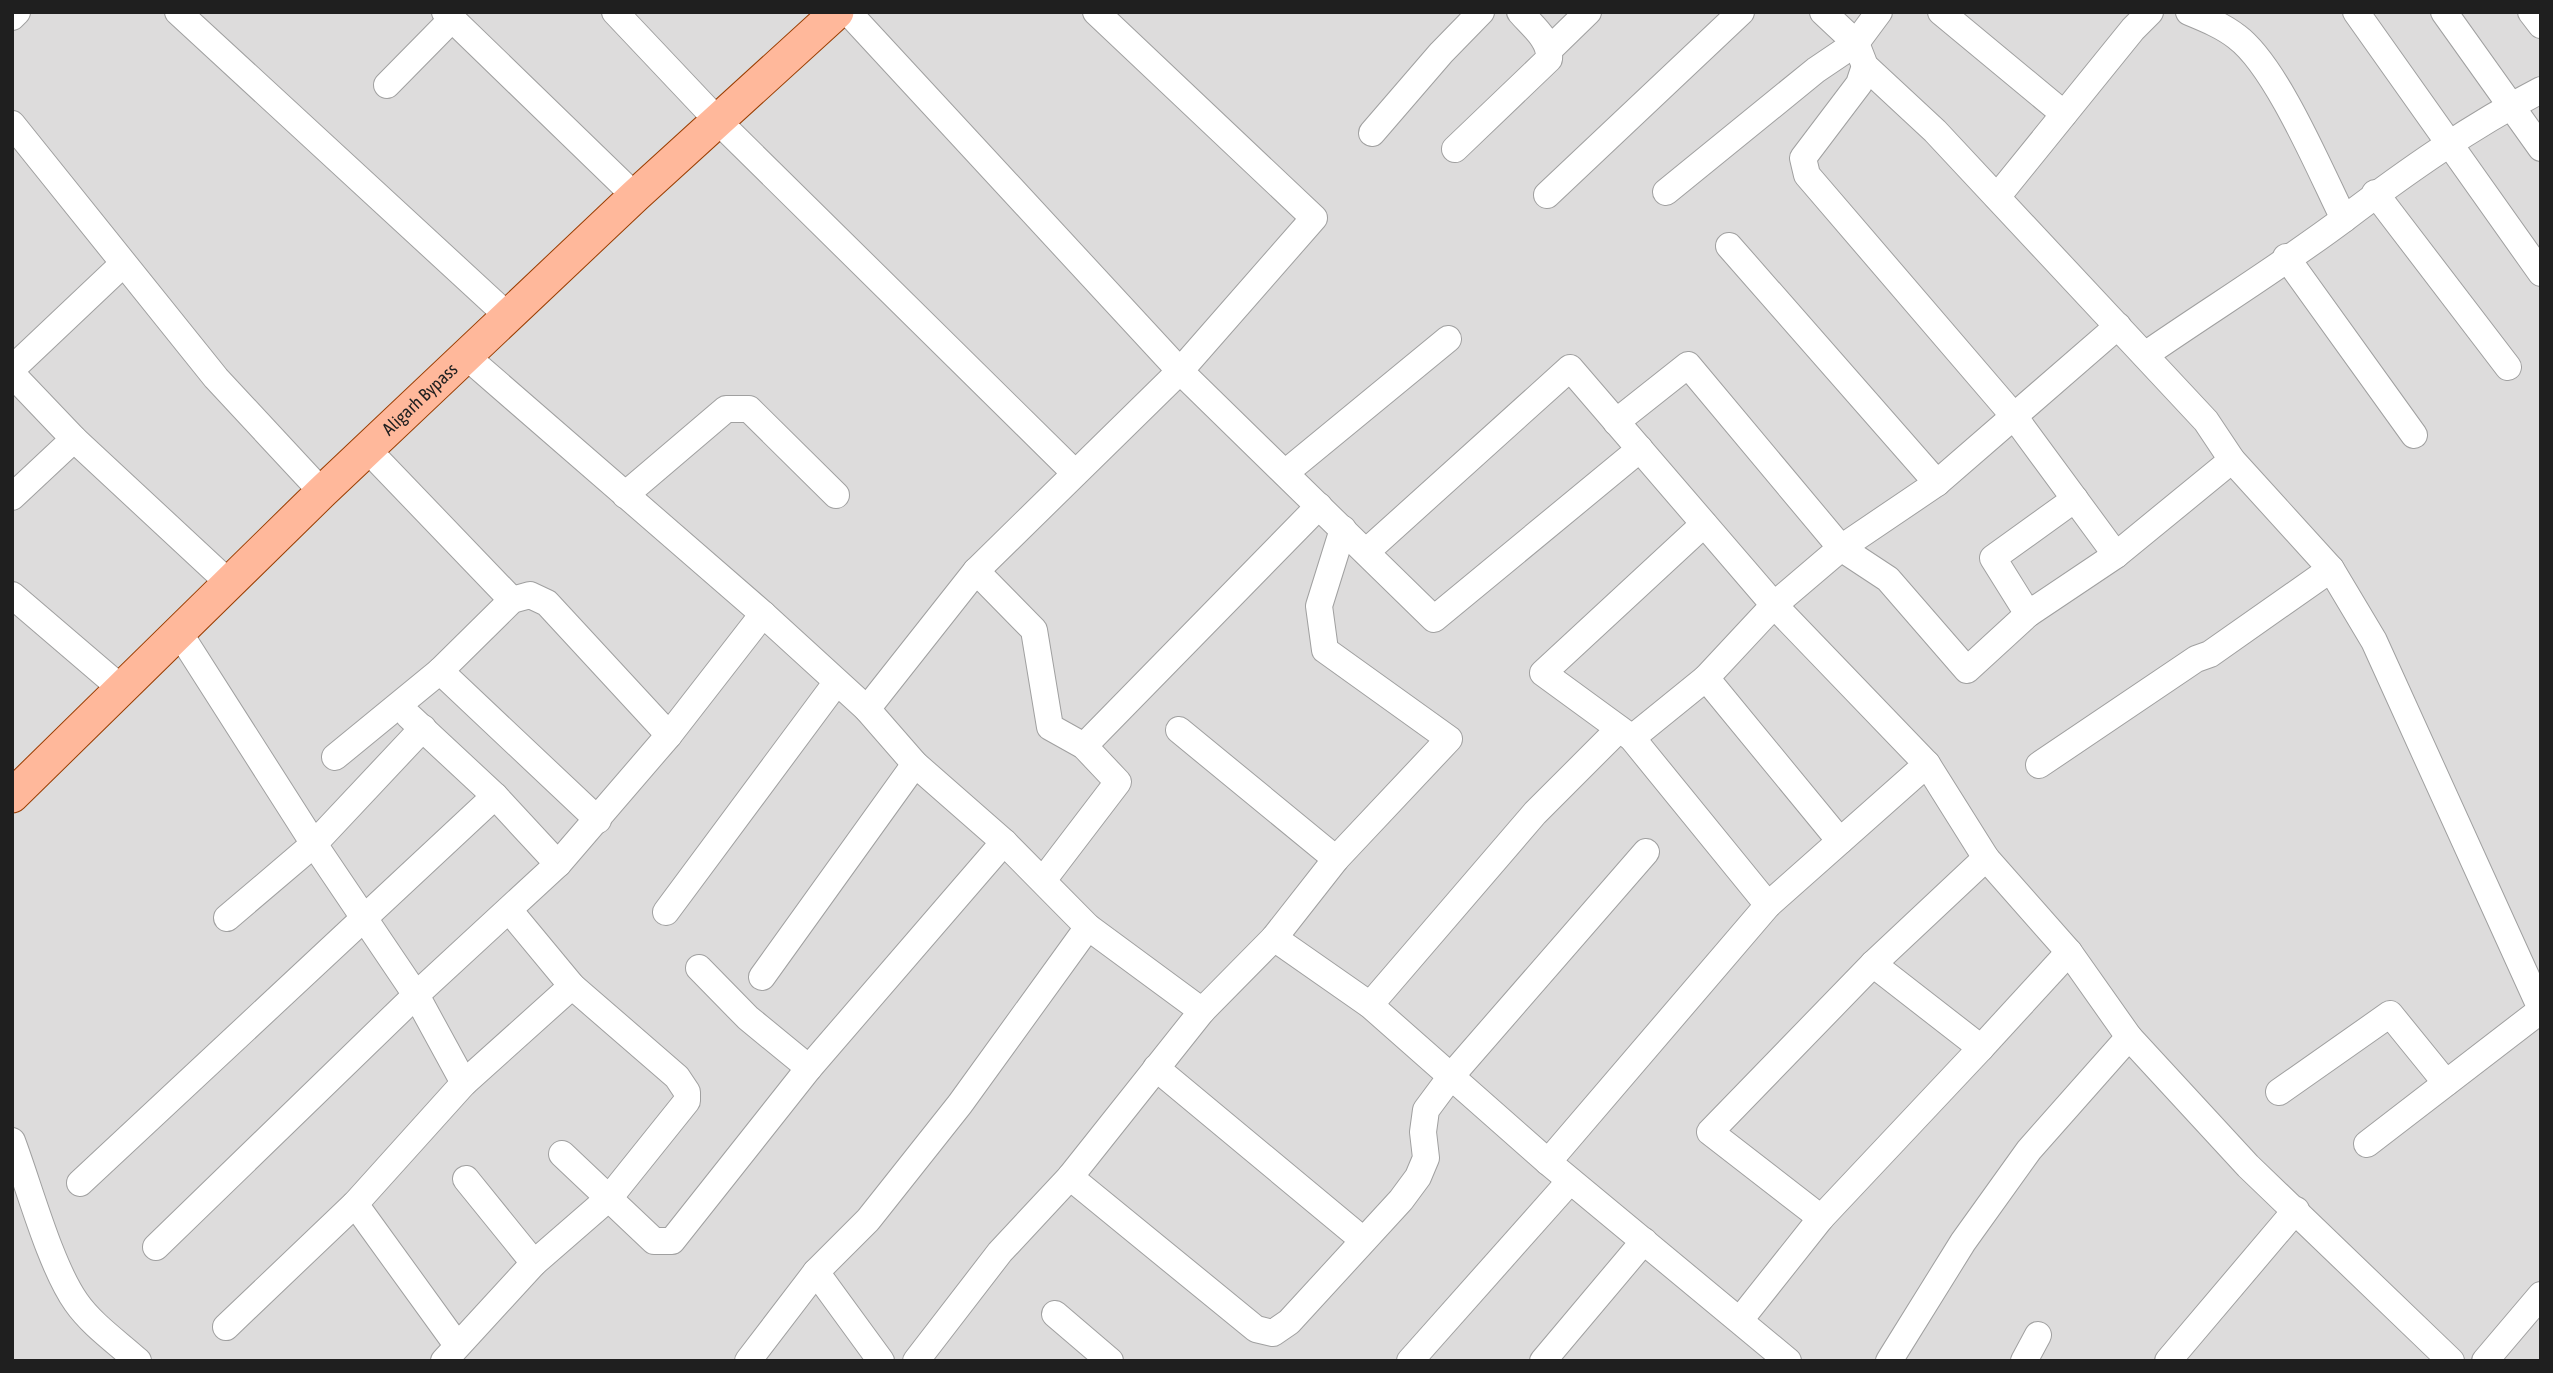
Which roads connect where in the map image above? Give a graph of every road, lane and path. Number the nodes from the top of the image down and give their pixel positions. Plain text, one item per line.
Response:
1 (17, 12) edge
2 (178, 12) edge
3 (615, 12) edge
4 (837, 12) edge
5 (848, 12) edge
6 (1481, 12) edge
7 (1520, 12) edge
8 (1588, 12) edge
9 (1741, 12) edge
10 (1823, 12) edge
11 (1879, 12) edge
12 (1941, 12) edge
13 (2150, 12) edge
14 (2189, 12) edge
15 (2356, 12) edge
16 (2444, 12) edge
17 (2532, 12) edge
18 (449, 16) edge
19 (12, 17) edge
20 (1115, 18) edge
21 (2541, 25) edge
22 (1550, 49) junction
23 (1861, 54) junction
24 (387, 85) dead end
25 (2541, 90) edge
26 (2509, 107) junction
27 (2064, 114) junction
28 (718, 121) junction
29 (12, 124) edge
30 (1372, 133) dead end
31 (2452, 144) junction
32 (2541, 148) edge
33 (1455, 149) dead end
34 (1666, 192) dead end
35 (2375, 193) junction
36 (1547, 195) dead end
37 (635, 196) junction
38 (1997, 197) junction
39 (2344, 219) junction
40 (1729, 246) dead end
41 (2286, 257) junction
42 (123, 264) junction
43 (2541, 273) edge
44 (509, 317) junction
45 (2118, 326) junction
46 (1448, 339) dead end
47 (2145, 355) junction
48 (467, 357) junction
49 (2508, 367) dead end
50 (12, 369) edge
51 (1180, 371) junction
52 (12, 374) edge
53 (2013, 415) junction
54 (1616, 422) junction
55 (2414, 435) dead end
56 (74, 439) junction
57 (368, 449) junction
58 (1640, 449) junction
59 (2232, 460) junction
60 (1076, 473) junction
61 (1285, 473) junction
62 (1937, 483) junction
63 (322, 492) junction
64 (625, 495) junction
65 (836, 495) dead end
66 (12, 497) edge
67 (2075, 499) junction
68 (1319, 506) junction
69 (1704, 524) junction
70 (1343, 528) junction
71 (1842, 548) junction
72 (1366, 551) junction
73 (2116, 555) junction
74 (2331, 569) junction
75 (976, 570) junction
76 (230, 584) junction
77 (12, 595) edge
78 (512, 600) junction
79 (1774, 605) junction
80 (763, 614) junction
81 (2028, 614) junction
82 (180, 634) junction
83 (440, 671) junction
84 (1706, 678) junction
85 (836, 683) junction
86 (123, 690) junction
87 (397, 706) junction
88 (867, 709) junction
89 (423, 728) junction
90 (1179, 730) dead end
91 (1625, 733) junction
92 (669, 735) junction
93 (1084, 746) junction
94 (335, 757) dead end
95 (915, 764) junction
96 (1927, 764) junction
97 (2039, 765) dead end
98 (12, 796) edge
99 (495, 796) junction
100 (598, 820) junction
101 (1840, 841) junction
102 (1004, 842) junction
103 (314, 844) junction
104 (1646, 852) dead end
105 (1986, 858) junction
106 (1336, 859) junction
107 (558, 864) junction
108 (1044, 879) junction
109 (1768, 905) junction
110 (509, 910) junction
111 (666, 912) dead end
112 (227, 918) dead end
113 (363, 918) junction
114 (1088, 928) junction
115 (1274, 938) junction
116 (2069, 952) junction
117 (1873, 964) junction
118 (699, 968) dead end
119 (762, 977) dead end
120 (572, 986) junction
121 (416, 995) junction
122 (1370, 1004) junction
123 (2541, 1009) edge
124 (1202, 1012) junction
125 (2129, 1037) junction
126 (1981, 1048) junction
127 (809, 1068) junction
128 (1157, 1068) junction
129 (1452, 1075) junction
130 (464, 1083) junction
131 (2446, 1083) junction
132 (2279, 1093) dead end
133 (12, 1141) edge
134 (2367, 1144) dead end
135 (562, 1154) dead end
136 (1548, 1162) junction
137 (1070, 1177) junction
138 (466, 1179) dead end
139 (1570, 1181) junction
140 (79, 1183) dead end
141 (610, 1197) junction
142 (355, 1204) junction
143 (2296, 1210) junction
144 (1821, 1219) junction
145 (1363, 1240) junction
146 (1644, 1241) junction
147 (156, 1247) dead end
148 (534, 1263) junction
149 (816, 1272) junction
150 (2541, 1295) edge
151 (1055, 1314) dead end
152 (1740, 1320) junction
153 (226, 1327) dead end
154 (2038, 1335) dead end
155 (450, 1353) edge
156 (872, 1357) edge
157 (138, 1361) edge
158 (748, 1361) edge
159 (916, 1361) edge
160 (1110, 1361) edge
161 (1410, 1361) edge
162 (1543, 1361) edge
163 (1788, 1361) edge
164 (1889, 1361) edge
165 (2024, 1361) edge
166 (2168, 1361) edge
167 (2451, 1361) edge
168 (2485, 1361) edge

1 - 19 street
2 - 44 street
3 - 28 street
4 - 28 main road, Aligarh Bypass
5 - 51 street
6 - 30 street
7 - 22 street
8 - 22 street
9 - 36 street
10 - 23 street
11 - 23 street
12 - 27 street
13 - 27 street
14 - 39 street
15 - 31 street
16 - 26 street
17 - 21 street
18 - 24 street
18 - 37 street
20 - 51 street
22 - 33 street
23 - 34 street
23 - 38 street
23 - 53 street
25 - 26 street
26 - 31 street
26 - 32 street
27 - 38 street
28 - 37 main road, Aligarh Bypass
28 - 60 street
29 - 42 street
31 - 35 street
31 - 43 street
35 - 39 street
35 - 49 street
37 - 44 main road, Aligarh Bypass
38 - 45 street
39 - 41 street
40 - 62 street
41 - 47 street
41 - 55 street
42 - 50 street
42 - 63 street
44 - 48 main road, Aligarh Bypass
45 - 47 street
45 - 53 street
46 - 61 street
47 - 59 street
48 - 57 main road, Aligarh Bypass
48 - 64 street
51 - 60 street
51 - 61 street
52 - 56 street
53 - 62 street
53 - 67 street
54 - 58 street
54 - 71 street
54 - 72 street
56 - 66 street
56 - 76 street
57 - 63 main road, Aligarh Bypass
57 - 78 street
58 - 69 street
58 - 72 street
59 - 73 street
59 - 74 street
60 - 75 street
61 - 68 street
62 - 71 street
63 - 76 main road, Aligarh Bypass
64 - 65 street
64 - 80 street
67 - 73 street
67 - 81 street
68 - 70 street
68 - 93 street
69 - 79 street
69 - 91 street
70 - 72 street
70 - 106 street
71 - 79 street
71 - 81 street
73 - 81 street
74 - 97 street
74 - 123 street
75 - 88 street
75 - 93 street
76 - 82 main road, Aligarh Bypass
77 - 86 street
78 - 83 street
78 - 92 street
79 - 84 street
79 - 96 street
80 - 85 street
80 - 92 street
82 - 86 main road, Aligarh Bypass
82 - 103 street
83 - 87 street
83 - 100 street
84 - 91 street
84 - 101 street
85 - 88 street
85 - 111 street
86 - 98 main road, Aligarh Bypass
87 - 89 street
87 - 94 street
88 - 95 street
89 - 99 street
89 - 103 street
90 - 106 street
91 - 109 street
91 - 122 street
92 - 100 street
93 - 108 street
95 - 102 street
95 - 119 street
96 - 101 street
96 - 105 street
99 - 107 street
99 - 113 street
100 - 107 street
101 - 109 street
102 - 108 street
102 - 127 street
103 - 112 street
103 - 113 street
104 - 129 street
105 - 116 street
105 - 117 street
106 - 115 street
107 - 110 street
108 - 114 street
109 - 136 street
110 - 120 street
110 - 121 street
113 - 121 street
113 - 140 street
114 - 124 street
114 - 149 street
115 - 122 street
115 - 124 street
116 - 125 street
116 - 126 street
117 - 126 street
117 - 144 street
118 - 127 street
120 - 130 street
120 - 141 street
121 - 130 street
121 - 147 street
122 - 129 street
123 - 131 street
124 - 128 street
125 - 143 street
125 - 164 street
126 - 144 street
127 - 141 street
128 - 137 street
128 - 145 street
129 - 136 street
129 - 145 street
130 - 142 street
131 - 132 street
131 - 134 street
133 - 157 street
135 - 141 street
136 - 139 street
137 - 145 street
137 - 159 street
138 - 148 street
139 - 146 street
139 - 161 street
141 - 148 street
142 - 153 street
142 - 155 street
143 - 166 street
143 - 167 street
144 - 152 street
146 - 152 street
146 - 162 street
148 - 155 street
149 - 156 street
149 - 158 street
150 - 168 street
151 - 160 street
152 - 163 street
154 - 165 street

